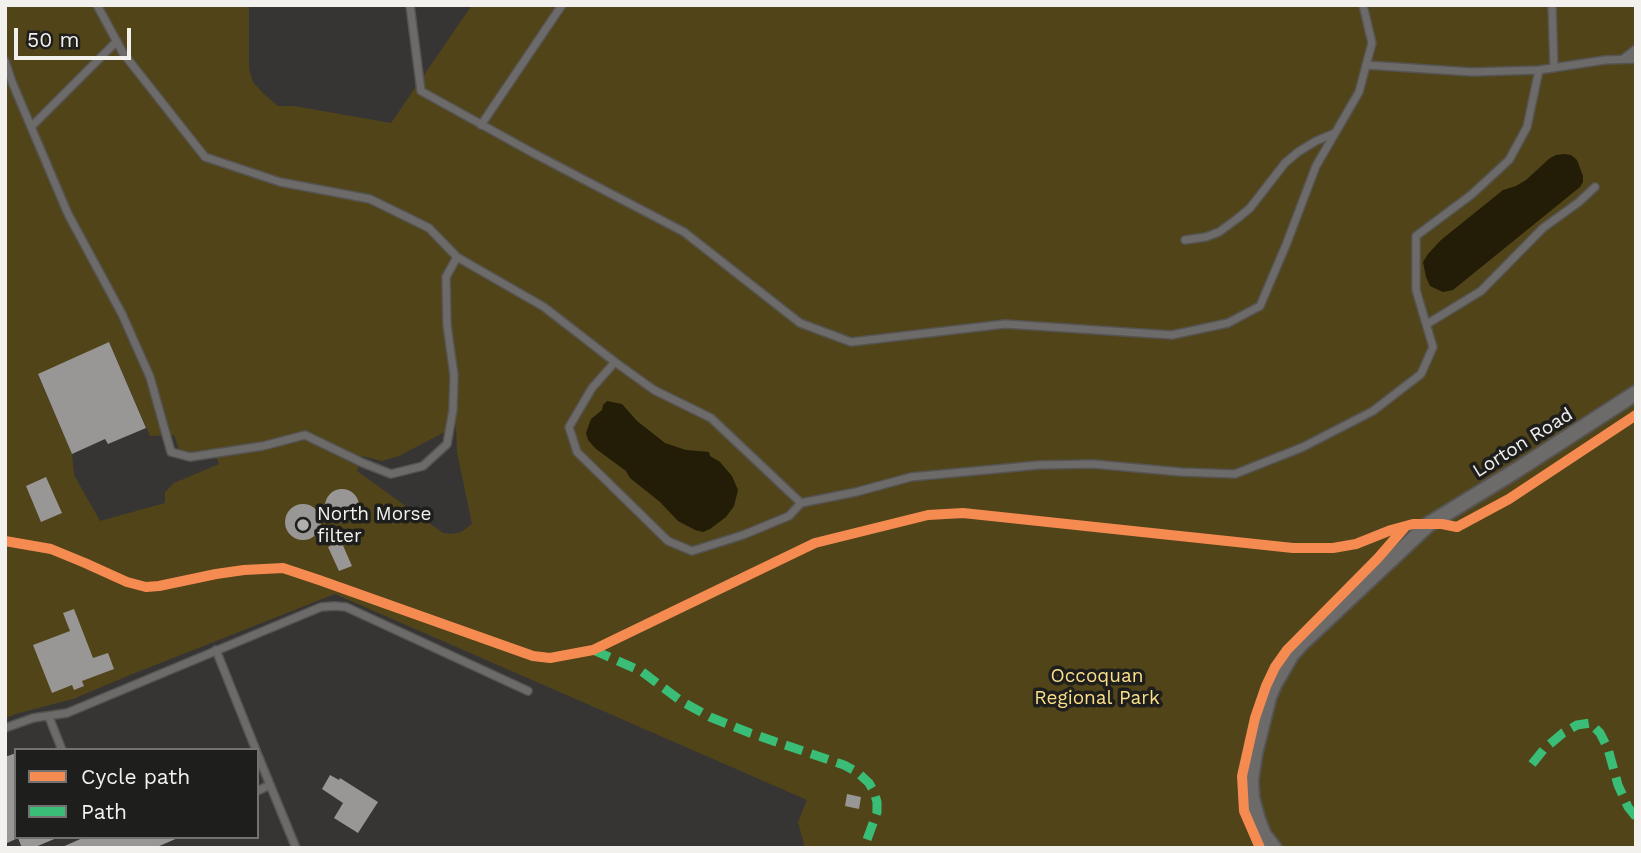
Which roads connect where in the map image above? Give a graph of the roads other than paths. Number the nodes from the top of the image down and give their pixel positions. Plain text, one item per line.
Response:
1 (97, 5) edge
2 (410, 5) edge
3 (562, 5) edge
4 (1363, 5) edge
5 (1552, 5) edge
6 (117, 41) junction
7 (1636, 49) edge
8 (1636, 59) edge
9 (1622, 60) junction
10 (5, 61) edge
11 (1366, 65) junction
12 (1554, 68) junction
13 (1539, 70) junction
14 (481, 125) junction
15 (31, 127) junction
16 (1335, 133) junction
17 (1595, 187) dead end
18 (1185, 240) dead end
19 (457, 257) junction
20 (1427, 324) junction
21 (615, 362) junction
22 (1636, 393) edge
23 (801, 503) junction
24 (216, 650) junction
25 (528, 691) dead end
26 (49, 717) junction
27 (5, 728) edge
28 (61, 748) edge
29 (256, 748) edge
30 (259, 756) edge
31 (270, 785) junction
32 (259, 790) edge
33 (296, 848) edge
34 (1274, 848) edge

1 - 6 lane
2 - 14 lane
3 - 14 lane
4 - 11 lane
5 - 12 lane
6 - 15 lane
6 - 19 lane
7 - 9 lane
8 - 9 lane
9 - 12 lane
10 - 15 lane
11 - 13 lane
11 - 16 lane
12 - 13 lane
13 - 20 lane
14 - 16 lane
15 - 19 lane
16 - 18 lane
17 - 20 lane
19 - 21 lane
20 - 23 lane
21 - 23 lane
21 - 23 lane
22 - 34 street, Lorton Road
24 - 25 lane
24 - 26 lane
24 - 29 lane
26 - 27 lane
26 - 28 lane
30 - 31 lane
31 - 32 lane
31 - 33 lane

